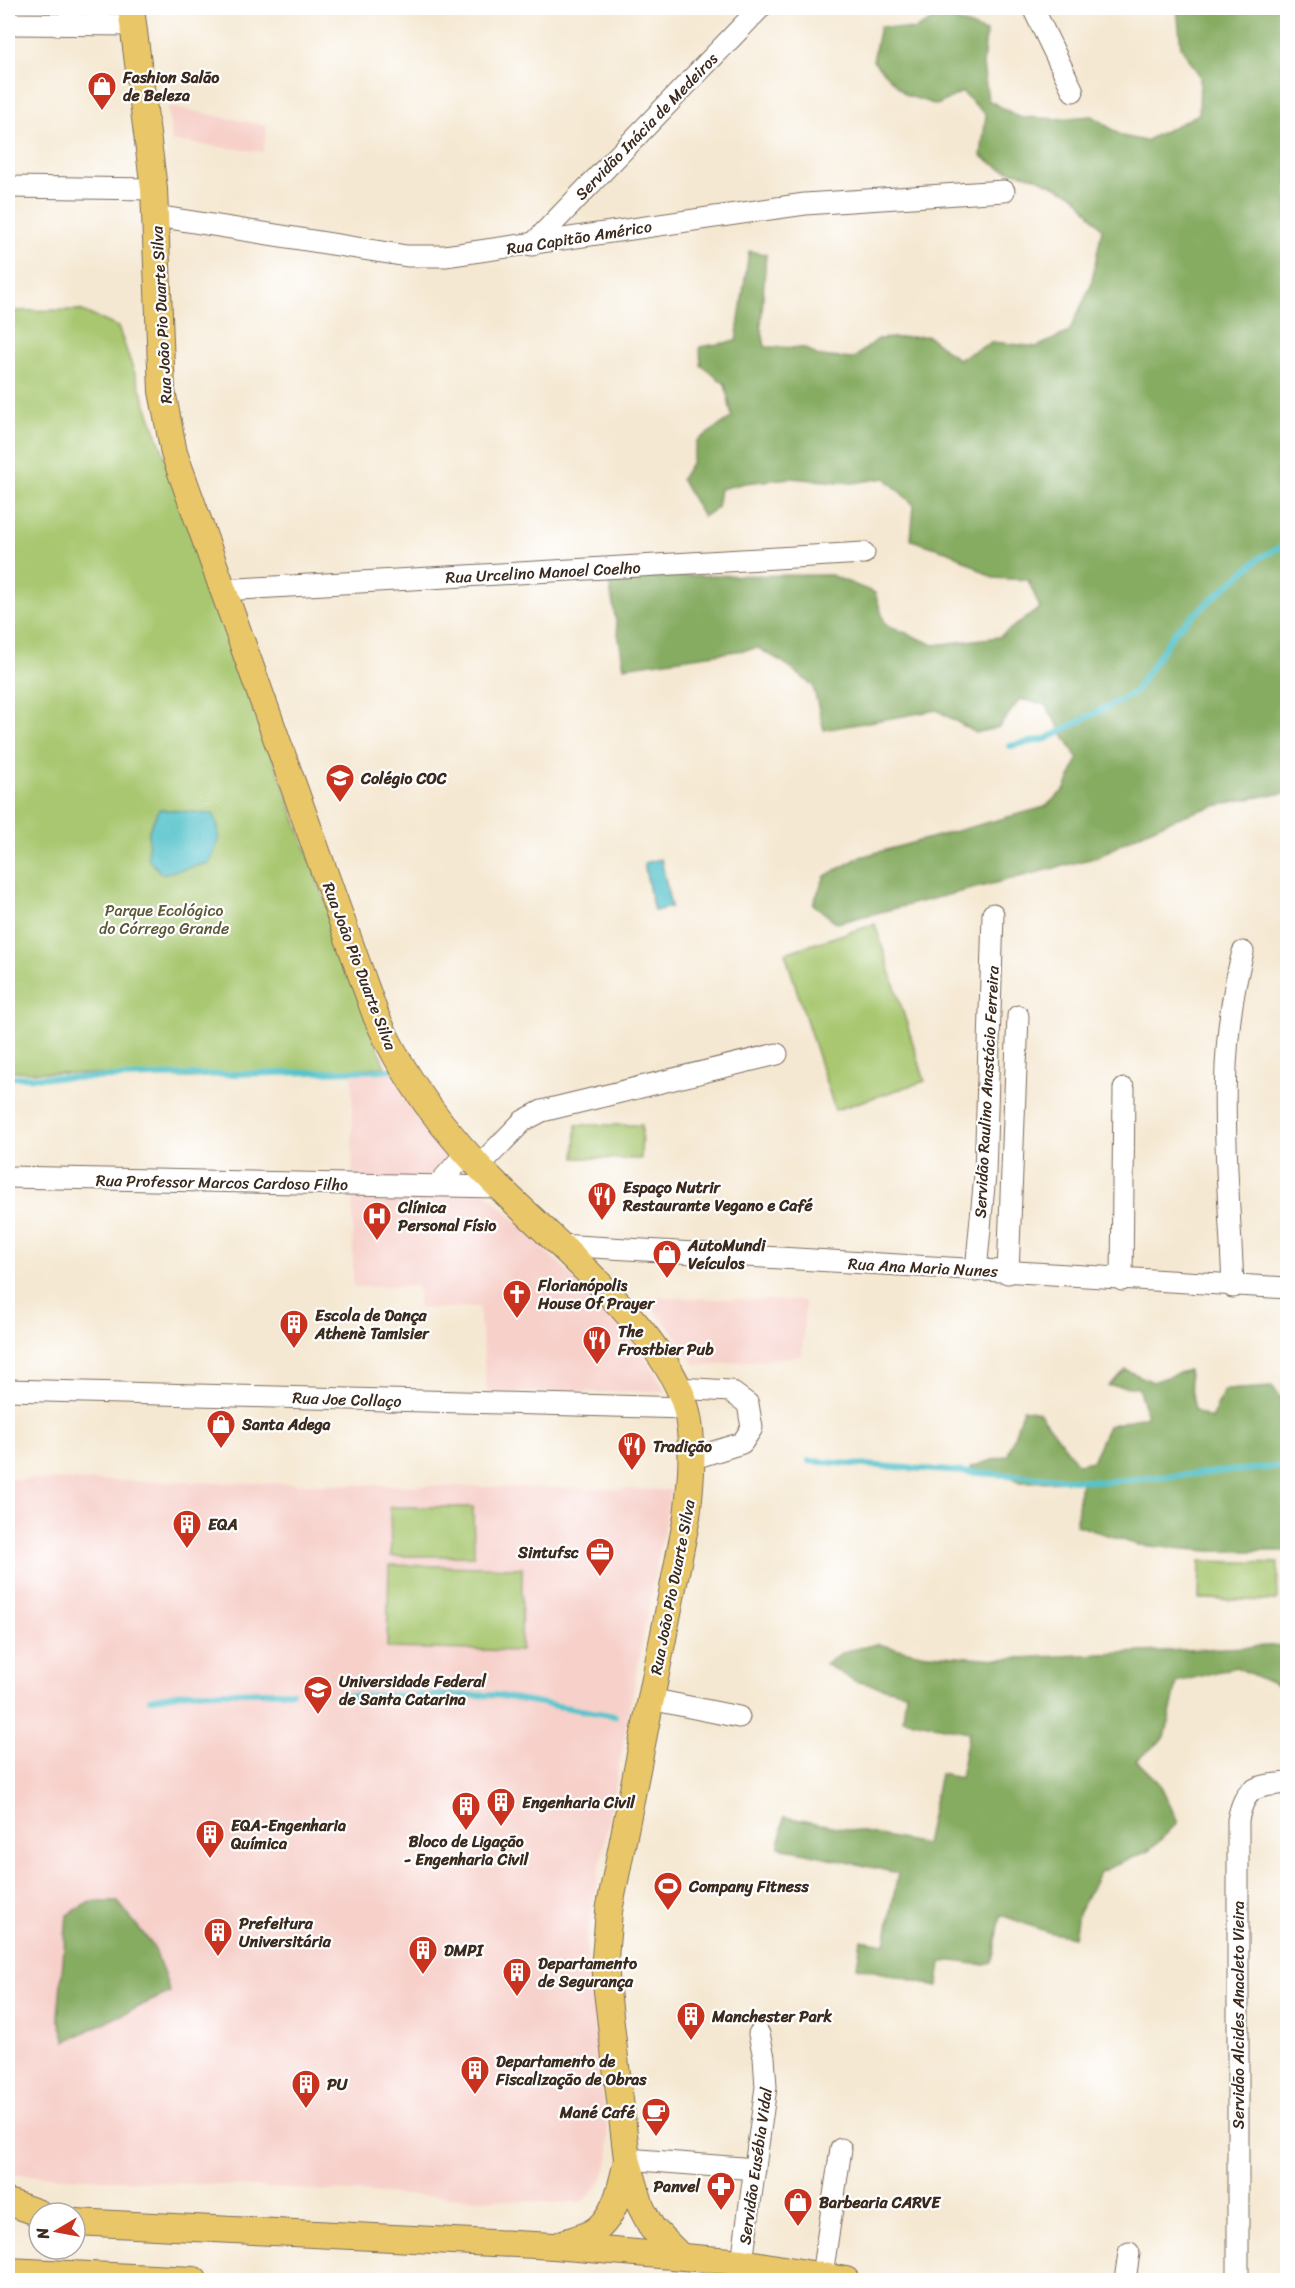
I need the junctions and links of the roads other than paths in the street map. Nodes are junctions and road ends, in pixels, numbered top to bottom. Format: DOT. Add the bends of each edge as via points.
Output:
graph roads {
  1 [pos="760,8"];
  2 [pos="1033,8"];
  3 [pos="132,16"];
  4 [pos="8,24"];
  5 [pos="1073,91"];
  6 [pos="8,187"];
  7 [pos="154,189"];
  8 [pos="1004,191"];
  9 [pos="156,216"];
  10 [pos="532,244"];
  11 [pos="864,553"];
  12 [pos="222,591"];
  13 [pos="993,914"];
  14 [pos="1243,952"];
  15 [pos="1018,1017"];
  16 [pos="777,1054"];
  17 [pos="1124,1089"];
  18 [pos="473,1159"];
  19 [pos="8,1178"];
  20 [pos="437,1186"];
  21 [pos="498,1187"];
  22 [pos="559,1245"];
  23 [pos="976,1271"];
  24 [pos="1008,1273"];
  25 [pos="1122,1280"];
  26 [pos="1233,1287"];
  27 [pos="1287,1288"];
  28 [pos="8,1390"];
  29 [pos="682,1398"];
  30 [pos="691,1459"];
  31 [pos="650,1700"];
  32 [pos="739,1717"];
  33 [pos="1287,1783"];
  34 [pos="759,2034"];
  35 [pos="841,2149"];
  36 [pos="627,2159"];
  37 [pos="754,2169"];
  38 [pos="8,2202"];
  39 [pos="27,2209"];
  40 [pos="8,2218"];
  41 [pos="27,2219"];
  42 [pos="87,2223"];
  43 [pos="554,2246"];
  44 [pos="1129,2253"];
  45 [pos="679,2255"];
  46 [pos="741,2262"];
  47 [pos="8,2271"];
  48 [pos="834,2278"];
  49 [pos="194,2280"];
  50 [pos="1125,2280"];
  51 [pos="1238,2280"];
  1 -- 10 [label="street, Servidão Inácia de Medeiros"];
  2 -- 5 [label="street"];
  3 -- 4 [label="street"];
  3 -- 7 [label="main road, Rua João Pio Duarte Silva"];
  6 -- 7 [label="street"];
  7 -- 9 [label="main road, Rua João Pio Duarte Silva"];
  8 -- 10 [label="street, Rua Capitão Américo" via="805,204"];
  9 -- 10 [label="street, Rua Capitão Américo" via="407,256 470,254"];
  9 -- 12 [label="main road, Rua João Pio Duarte Silva" via="159,351 167,422"];
  11 -- 12 [label="street, Rua Urcelino Manoel Coelho"];
  12 -- 18 [label="main road, Rua João Pio Duarte Silva" via="384,1035 417,1090"];
  13 -- 23 [label="street, Servidão Raulino Anastácio Ferreira" via="985,1175"];
  14 -- 26 [label="street" via="1226,1038"];
  15 -- 24 [label="street"];
  16 -- 18 [label="street" via="542,1111"];
  17 -- 25 [label="street"];
  18 -- 20 [label="street"];
  18 -- 21 [label="main road, Rua João Pio Duarte Silva"];
  19 -- 20 [label="street, Rua Professor Marcos Cardoso Filho"];
  20 -- 21 [label="street, Rua Professor Marcos Cardoso Filho"];
  21 -- 22 [label="main road, Rua João Pio Duarte Silva"];
  22 -- 23 [label="street, Rua Ana Maria Nunes"];
  22 -- 29 [label="main road, Rua João Pio Duarte Silva" via="640,1330 665,1364"];
  23 -- 24 [label="street, Rua Ana Maria Nunes"];
  24 -- 25 [label="street, Rua Ana Maria Nunes"];
  25 -- 26 [label="street, Rua Ana Maria Nunes"];
  26 -- 27 [label="street, Rua Ana Maria Nunes"];
  28 -- 29 [label="street, Rua Joe Collaço"];
  29 -- 30 [label="main road, Rua João Pio Duarte Silva"];
  29 -- 30 [label="street, Rua Joe Collaço" via="730,1391 748,1404 752,1428 742,1443"];
  30 -- 31 [label="main road, Rua João Pio Duarte Silva" via="684,1544"];
  31 -- 32 [label="street"];
  31 -- 36 [label="main road, Rua João Pio Duarte Silva" via="606,1937 608,1991"];
  33 -- 51 [label="street, Servidão Alcides Anacleto Vieira" via="1250,1790 1238,1820"];
  34 -- 37 [label="street, Servidão Eusébia Vidal" via="766,2088"];
  35 -- 48 [label="street"];
  36 -- 37 [label="street"];
  36 -- 43 [label="main road, Rua João Pio Duarte Silva" via="621,2190 600,2224 592,2233"];
  36 -- 45 [label="main road, Rua João Pio Duarte Silva" via="641,2207 652,2228"];
  37 -- 46 [label="street, Servidão Eusébia Vidal"];
  38 -- 39 [label="main road"];
  40 -- 41 [label="main road"];
  42 -- 43 [label="main road"];
  43 -- 45 [label="main road"];
  44 -- 50 [label="street"];
  45 -- 46 [label="main road"];
  46 -- 48 [label="main road"];
  47 -- 49 [label="main road"];
}
